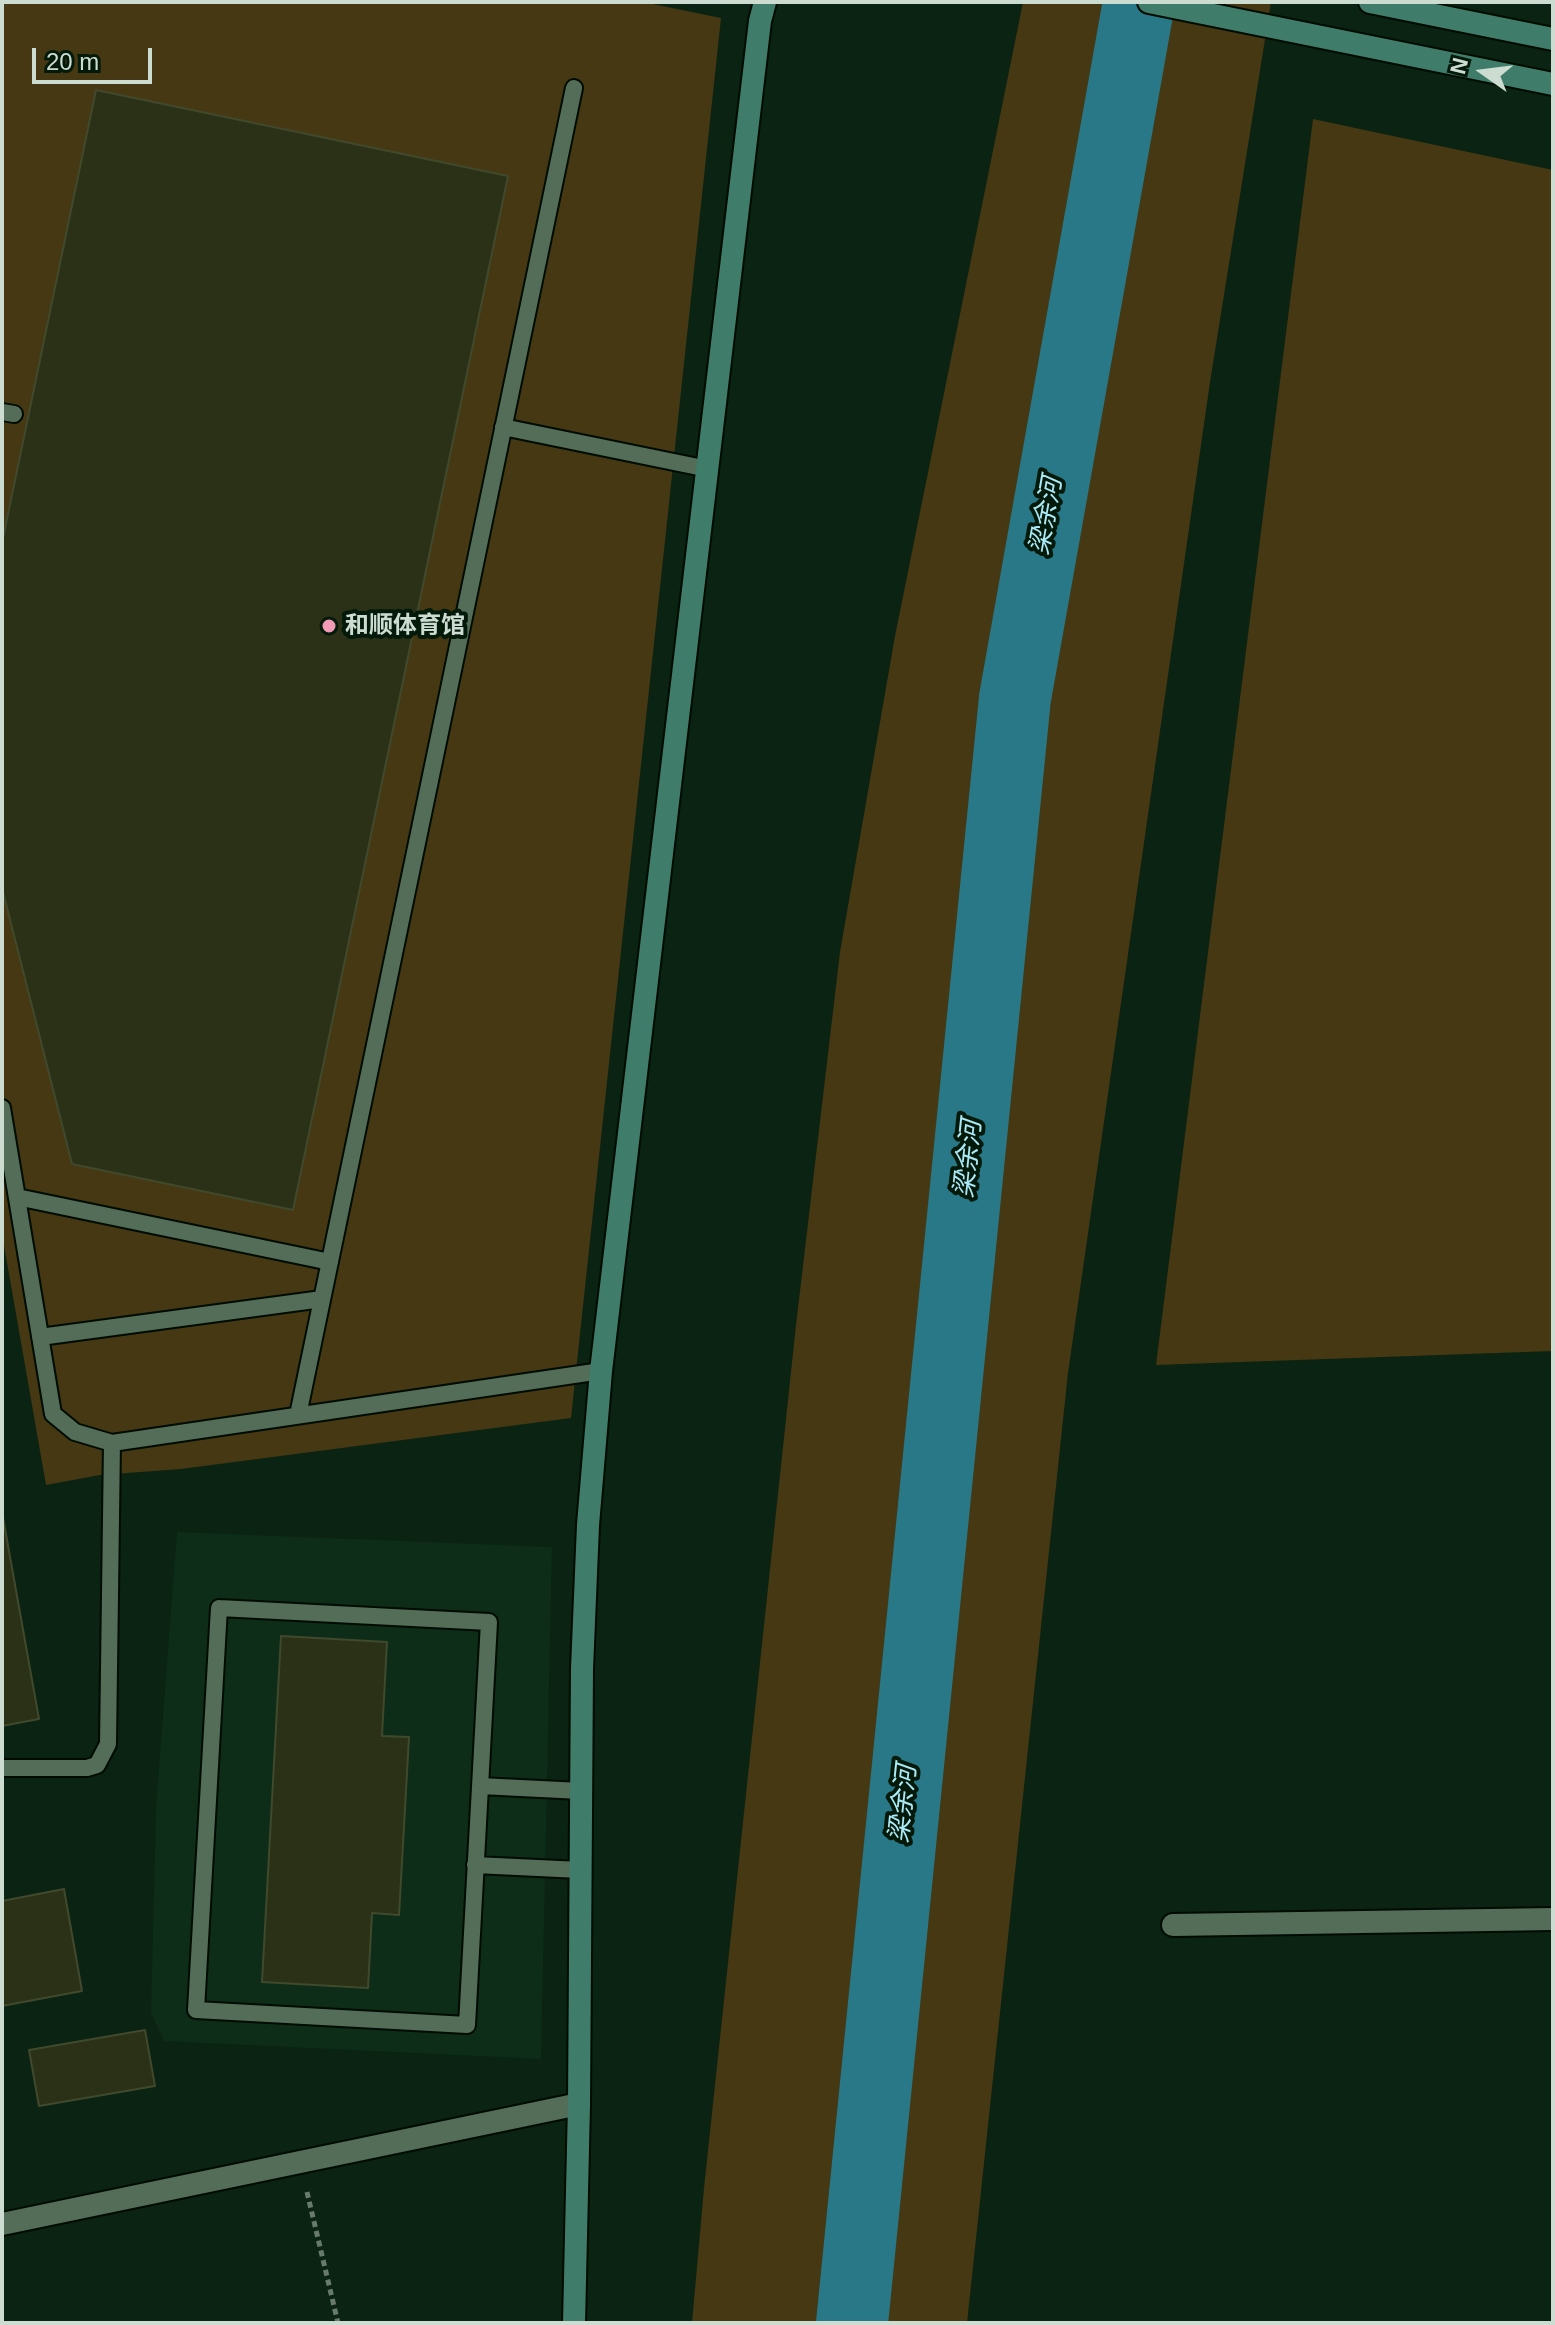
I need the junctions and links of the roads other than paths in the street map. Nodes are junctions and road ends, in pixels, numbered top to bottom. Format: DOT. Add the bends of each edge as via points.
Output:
graph roads {
  1 [pos="765,2"];
  2 [pos="1149,2"];
  3 [pos="1370,2"];
  4 [pos="1553,39"];
  5 [pos="1553,84"];
  6 [pos="574,88"];
  7 [pos="503,427"];
  8 [pos="708,469"];
  9 [pos="2,1108"];
  10 [pos="17,1197"];
  11 [pos="330,1262"];
  12 [pos="322,1299"];
  13 [pos="40,1337"];
  14 [pos="601,1371"];
  15 [pos="298,1415"];
  16 [pos="112,1443"];
  17 [pos="2,1768"];
  18 [pos="480,1786"];
  19 [pos="581,1791"];
  20 [pos="475,1865"];
  21 [pos="580,1870"];
  22 [pos="1553,1919"];
  23 [pos="1173,1925"];
  24 [pos="579,2104"];
  25 [pos="2,2224"];
  26 [pos="574,2323"];
  1 -- 8 [label="main road"];
  2 -- 5 [label="main road"];
  3 -- 4 [label="main road"];
  6 -- 7 [label="lane"];
  7 -- 8 [label="lane"];
  7 -- 11 [label="lane"];
  8 -- 14 [label="main road"];
  9 -- 10 [label="lane"];
  10 -- 11 [label="lane"];
  10 -- 13 [label="lane"];
  11 -- 12 [label="lane"];
  12 -- 13 [label="lane"];
  12 -- 15 [label="lane"];
  13 -- 16 [label="lane" via="53,1414 75,1432"];
  14 -- 15 [label="lane"];
  14 -- 19 [label="main road" via="588,1525"];
  15 -- 16 [label="lane"];
  16 -- 17 [label="lane" via="108,1744 97,1765 87,1768"];
  18 -- 19 [label="lane"];
  18 -- 20 [label="lane"];
  18 -- 20 [label="lane" via="489,1622 219,1608 196,2010 467,2025"];
  19 -- 21 [label="main road"];
  20 -- 21 [label="lane"];
  21 -- 24 [label="main road"];
  22 -- 23 [label="street"];
  24 -- 25 [label="street"];
  24 -- 26 [label="main road"];
}
